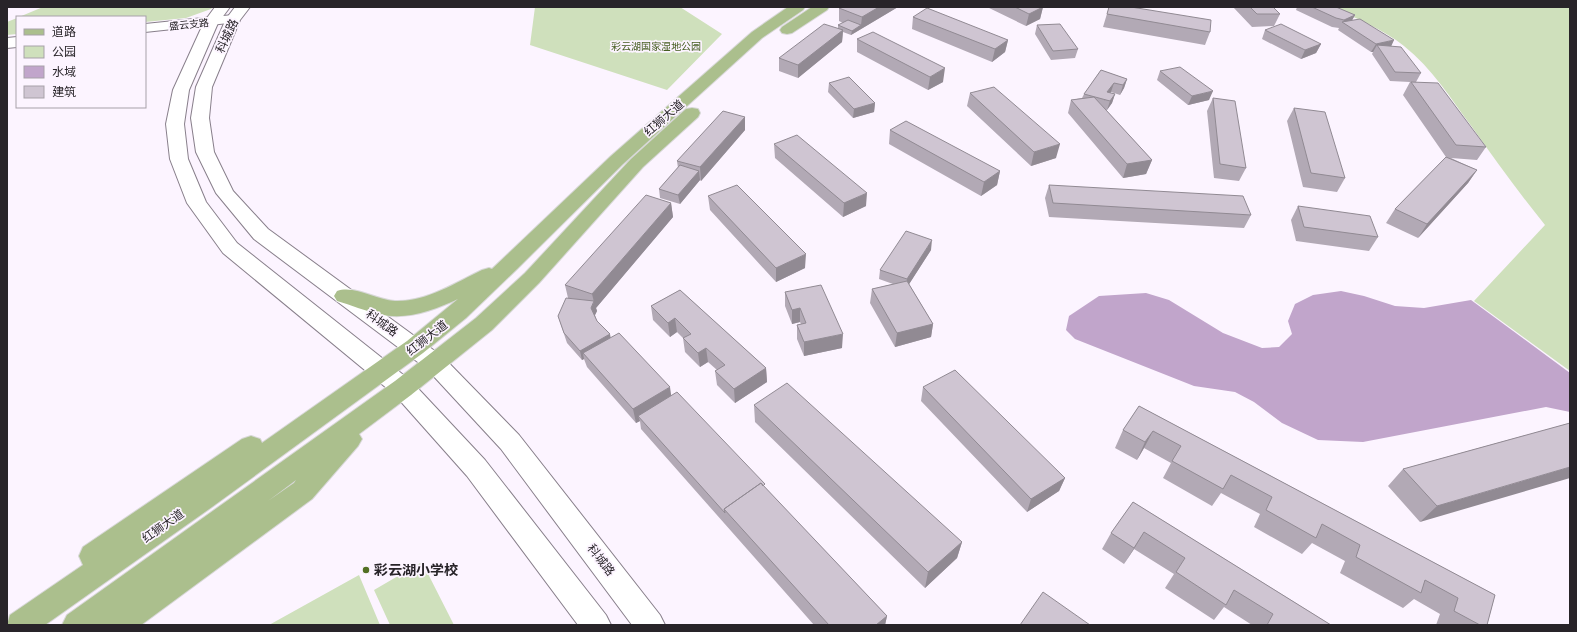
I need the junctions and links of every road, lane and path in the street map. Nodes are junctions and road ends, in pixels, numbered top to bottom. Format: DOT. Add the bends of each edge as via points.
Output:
graph roads {
  1 [pos="798,7"];
  2 [pos="822,7"];
  3 [pos="227,14"];
  4 [pos="146,28"];
  5 [pos="510,264"];
  6 [pos="345,296"];
  7 [pos="415,347"];
  8 [pos="435,364"];
  9 [pos="383,371"];
  10 [pos="403,388"];
  11 [pos="351,394"];
  12 [pos="377,407"];
  13 [pos="7,616"];
  14 [pos="20,625"];
  15 [pos="77,625"];
  16 [pos="117,625"];
  17 [pos="596,625"];
  18 [pos="650,625"];
  1 -- 5 [label="main road, 红狮大道" via="757,35 622,155"];
  2 -- 8 [label="main road, 红狮大道" via="774,41 638,163 532,278 484,324"];
  3 -- 4 [label="main road, 盛云支路"];
  3 -- 6 [label="main road, 科城路" via="204,87 200,118 205,152 225,193 261,234"];
  3 -- 9 [label="main road, 科城路" via="181,90 175,124 179,159 197,203 230,248"];
  5 -- 6 [label="main road" via="425,304 382,307"];
  5 -- 7 [label="main road, 红狮大道"];
  6 -- 7 [label="main road, 科城路"];
  7 -- 8 [label="main road, 科城路"];
  7 -- 9 [label="main road, 红狮大道"];
  8 -- 10 [label="main road, 红狮大道"];
  8 -- 18 [label="main road, 科城路" via="510,442"];
  9 -- 10 [label="main road, 科城路"];
  9 -- 11 [label="main road, 红狮大道"];
  10 -- 12 [label="main road, 红狮大道"];
  10 -- 17 [label="main road, 科城路" via="476,468"];
  11 -- 13 [label="main road" via="253,445"];
  11 -- 14 [label="main road, 红狮大道"];
  12 -- 15 [label="main road, 红狮大道"];
  12 -- 16 [label="main road" via="303,491"];
}
